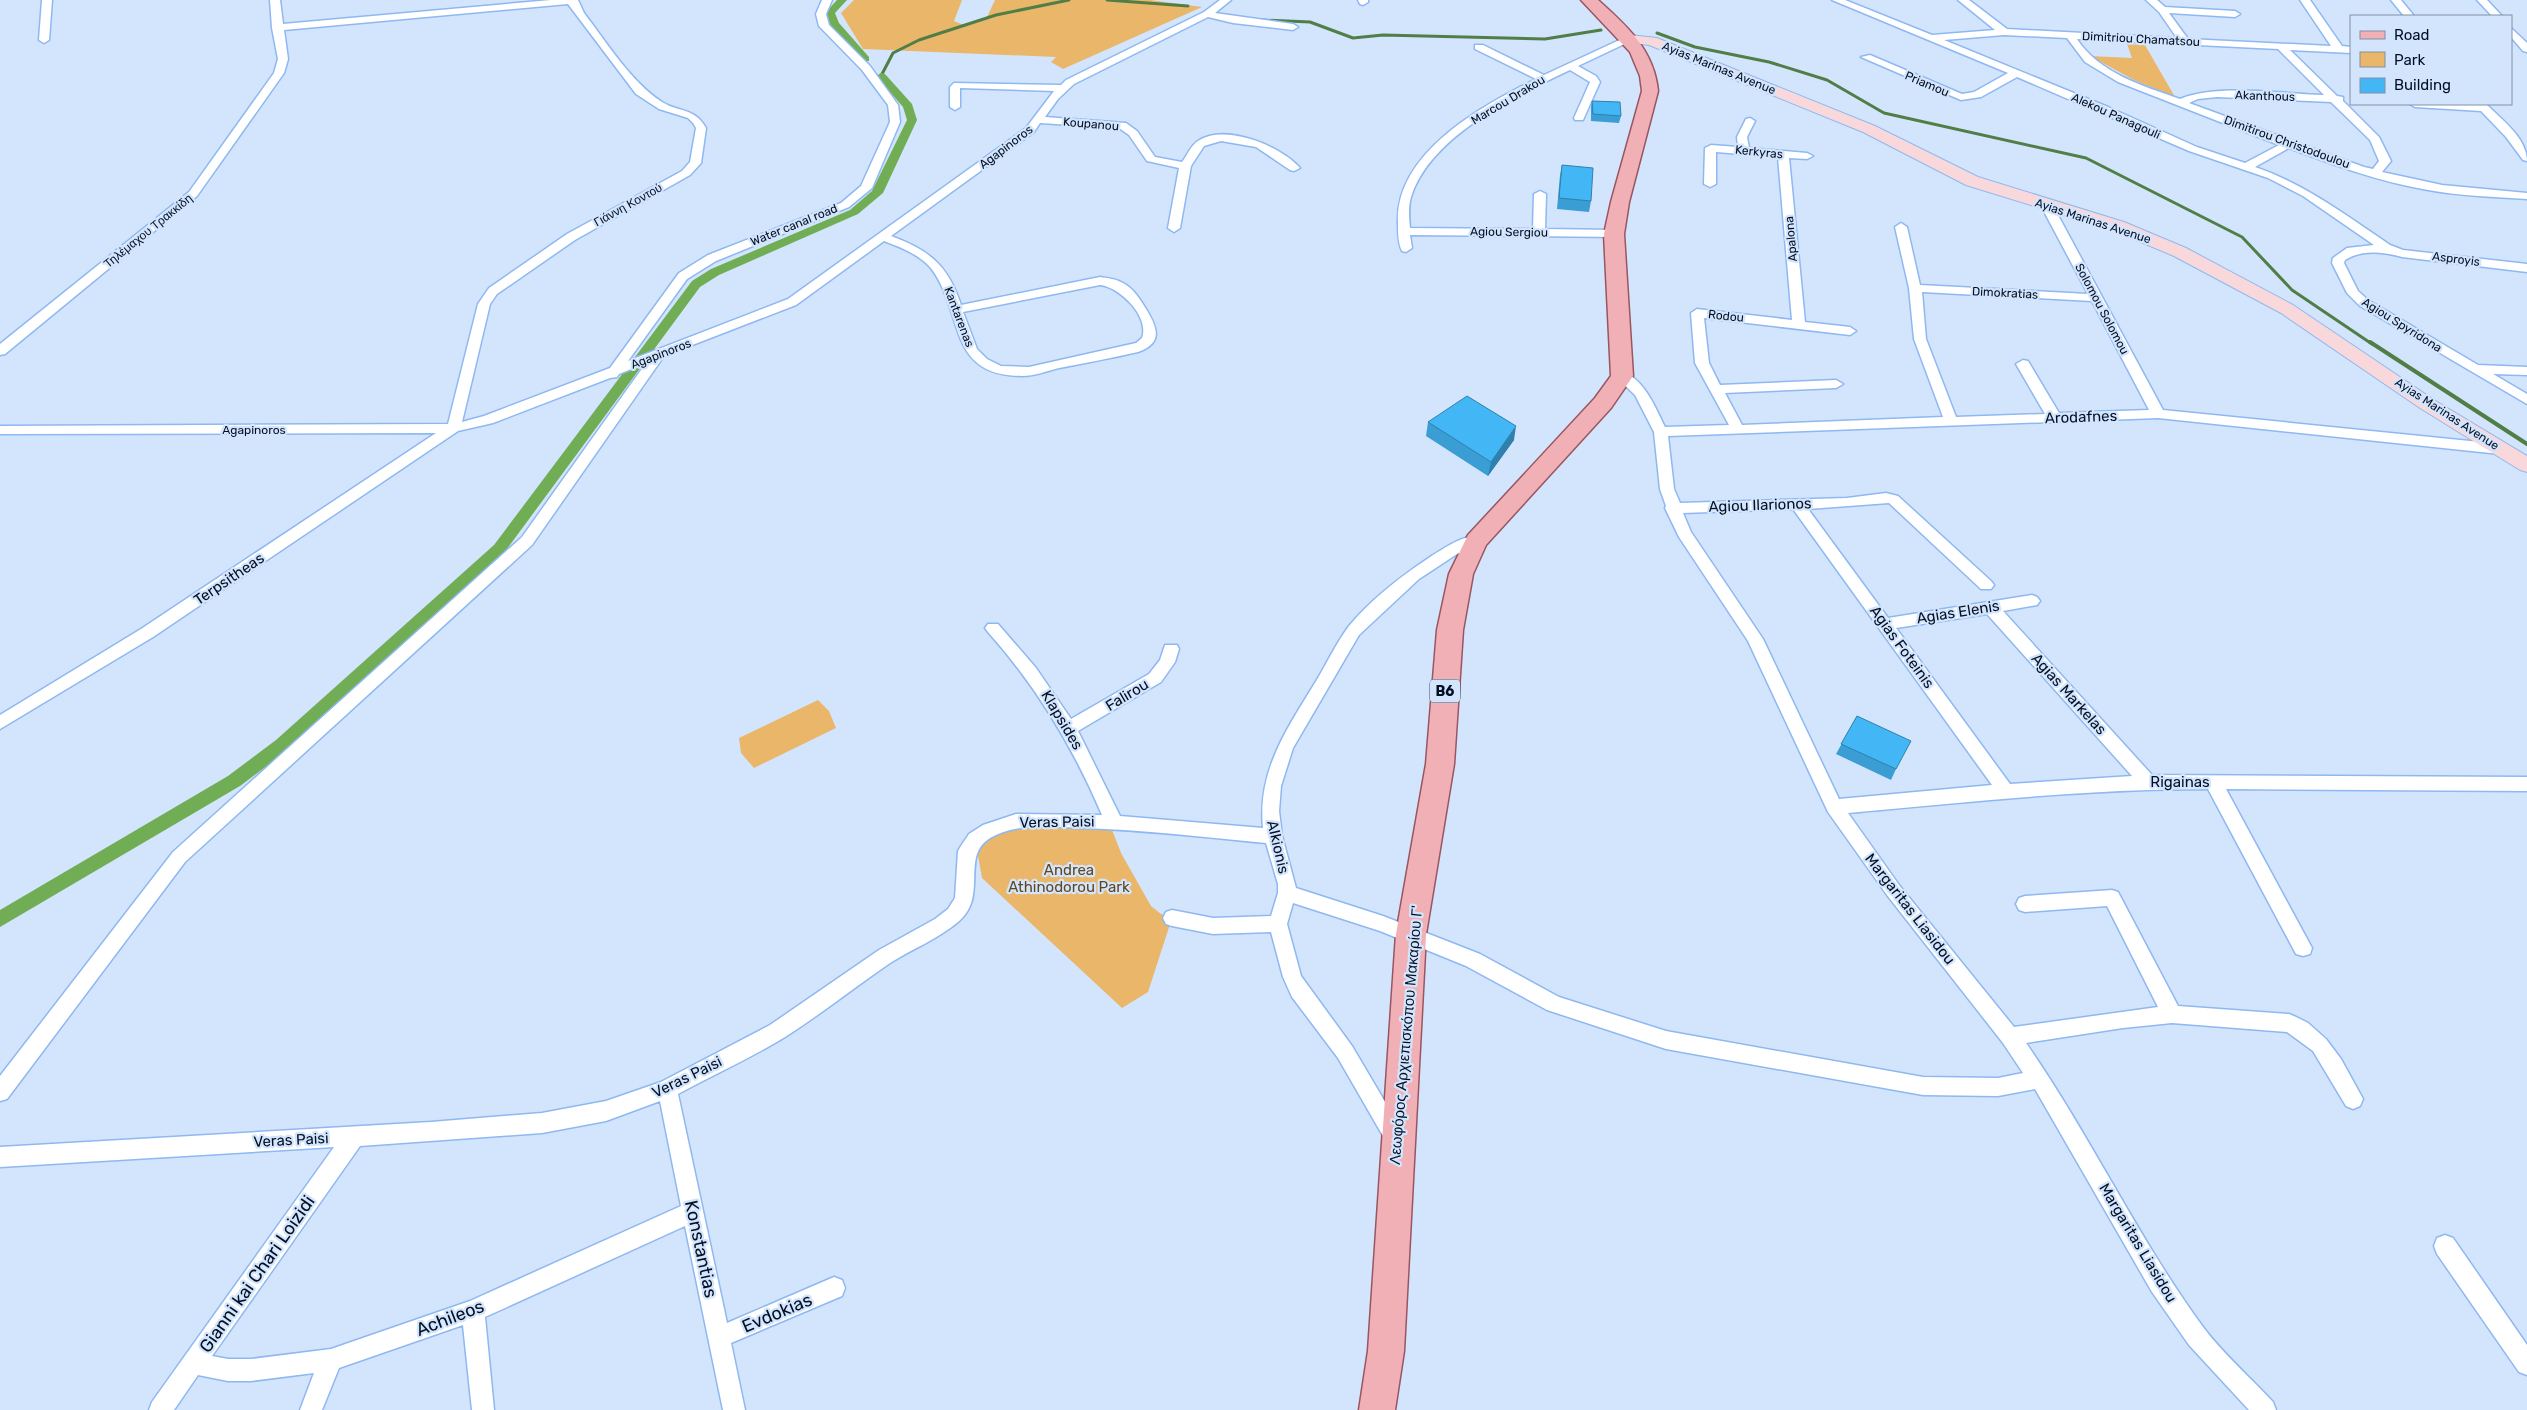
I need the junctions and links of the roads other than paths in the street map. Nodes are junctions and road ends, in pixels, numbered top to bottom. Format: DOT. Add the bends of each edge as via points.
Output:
graph roads {
  1 [pos="47,0"];
  2 [pos="275,0"];
  3 [pos="827,0"];
  4 [pos="1226,0"];
  5 [pos="1589,0"];
  6 [pos="1837,0"];
  7 [pos="1963,0"];
  8 [pos="2151,0"];
  9 [pos="2305,0"];
  10 [pos="2396,0"];
  11 [pos="2482,0"];
  12 [pos="572,1"];
  13 [pos="2162,10"];
  14 [pos="1207,14"];
  15 [pos="2234,14"];
  16 [pos="2409,15"];
  17 [pos="2495,15"];
  18 [pos="1293,27"];
  19 [pos="277,28"];
  20 [pos="2004,32"];
  21 [pos="2512,32"];
  22 [pos="2070,35"];
  23 [pos="1931,38"];
  24 [pos="1630,39"];
  25 [pos="44,40"];
  26 [pos="2184,40"];
  27 [pos="1479,47"];
  28 [pos="2281,47"];
  29 [pos="2527,49"];
  30 [pos="2338,50"];
  31 [pos="2350,50"];
  32 [pos="1866,58"];
  33 [pos="1571,66"];
  34 [pos="2016,73"];
  35 [pos="1542,78"];
  36 [pos="1062,88"];
  37 [pos="2335,98"];
  38 [pos="2350,99"];
  39 [pos="2180,103"];
  40 [pos="2448,105"];
  41 [pos="2482,106"];
  42 [pos="954,107"];
  43 [pos="1578,118"];
  44 [pos="1039,120"];
  45 [pos="1750,121"];
  46 [pos="2289,144"];
  47 [pos="1711,148"];
  48 [pos="1744,150"];
  49 [pos="1784,154"];
  50 [pos="2526,154"];
  51 [pos="1807,156"];
  52 [pos="1184,166"];
  53 [pos="2248,166"];
  54 [pos="1294,168"];
  55 [pos="2374,174"];
  56 [pos="1710,184"];
  57 [pos="1540,194"];
  58 [pos="2527,196"];
  59 [pos="2046,204"];
  60 [pos="1901,227"];
  61 [pos="1174,228"];
  62 [pos="1404,231"];
  63 [pos="1539,232"];
  64 [pos="1614,234"];
  65 [pos="884,237"];
  66 [pos="1406,248"];
  67 [pos="2386,248"];
  68 [pos="2527,268"];
  69 [pos="1915,288"];
  70 [pos="2096,298"];
  71 [pos="957,309"];
  72 [pos="1798,324"];
  73 [pos="1850,331"];
  74 [pos="0,351"];
  75 [pos="652,358"];
  76 [pos="2023,364"];
  77 [pos="2472,369"];
  78 [pos="616,372"];
  79 [pos="2527,372"];
  80 [pos="1622,376"];
  81 [pos="1836,384"];
  82 [pos="1717,389"];
  83 [pos="2527,400"];
  84 [pos="2158,414"];
  85 [pos="2054,417"];
  86 [pos="1951,422"];
  87 [pos="454,428"];
  88 [pos="0,430"];
  89 [pos="1738,430"];
  90 [pos="1661,432"];
  91 [pos="2500,449"];
  92 [pos="2527,465"];
  93 [pos="1797,504"];
  94 [pos="1672,508"];
  95 [pos="1476,541"];
  96 [pos="1986,585"];
  97 [pos="2032,601"];
  98 [pos="1990,606"];
  99 [pos="1885,624"];
  100 [pos="993,628"];
  101 [pos="1171,649"];
  102 [pos="0,723"];
  103 [pos="1069,728"];
  104 [pos="2148,782"];
  105 [pos="2213,782"];
  106 [pos="2527,784"];
  107 [pos="2006,790"];
  108 [pos="1834,807"];
  109 [pos="1114,823"];
  110 [pos="1273,836"];
  111 [pos="1287,893"];
  112 [pos="2025,904"];
  113 [pos="1172,918"];
  114 [pos="1278,924"];
  115 [pos="1411,934"];
  116 [pos="2303,948"];
  117 [pos="2172,1014"];
  118 [pos="2010,1037"];
  119 [pos="2039,1079"];
  120 [pos="667,1089"];
  121 [pos="0,1092"];
  122 [pos="2352,1098"];
  123 [pos="354,1137"];
  124 [pos="1397,1142"];
  125 [pos="0,1157"];
  126 [pos="692,1211"];
  127 [pos="2445,1246"];
  128 [pos="834,1288"];
  129 [pos="473,1311"];
  130 [pos="719,1337"];
  131 [pos="331,1360"];
  132 [pos="194,1363"];
  133 [pos="2527,1364"];
  134 [pos="160,1410"];
  135 [pos="312,1410"];
  136 [pos="483,1410"];
  137 [pos="734,1410"];
  138 [pos="1377,1410"];
  139 [pos="2264,1410"];
  1 -- 25 [label="street"];
  2 -- 19 [label="street, Τηλέμαχου Τρακκίδη"];
  3 -- 78 [label="street, Water canal road" via="821,14 824,26 866,68 893,105 895,122 866,188 845,205 712,258 683,276"];
  4 -- 14 [label="street, Agapinoros"];
  5 -- 24 [label="main road"];
  6 -- 23 [label="street, Alekou Panagouli"];
  7 -- 20 [label="street"];
  8 -- 13 [label="street"];
  9 -- 30 [label="street"];
  10 -- 16 [label="street"];
  11 -- 17 [label="street"];
  12 -- 19 [label="street"];
  12 -- 87 [label="street, Γιάννη Κοντού" via="640,92 663,107 692,116 697,122 701,128 695,163 686,173 571,237 493,292 484,304"];
  13 -- 15 [label="street"];
  13 -- 26 [label="street"];
  14 -- 18 [label="street"];
  14 -- 36 [label="street, Agapinoros"];
  19 -- 74 [label="street, Τηλέμαχου Τρακκίδη" via="283,60 279,73 200,187"];
  20 -- 22 [label="street, Dimitriou Chamatsou"];
  20 -- 23 [label="street, Dimitriou Chamatsou"];
  21 -- 29 [label="street"];
  22 -- 26 [label="street, Dimitriou Chamatsou"];
  22 -- 39 [label="street, Dimitirou Christodoulou" via="2081,54 2097,67"];
  23 -- 34 [label="street, Alekou Panagouli"];
  24 -- 33 [label="street, Marcou Drakou"];
  24 -- 59 [label="street, Ayias Marinas Avenue" via="1652,41 1869,129 1972,181"];
  24 -- 64 [label="main road" via="1647,64 1650,91"];
  26 -- 28 [label="street, Dimitriou Chamatsou"];
  27 -- 35 [label="street"];
  28 -- 30 [label="street, Dimitriou Chamatsou"];
  28 -- 37 [label="street"];
  30 -- 31 [label="street, Dimitriou Chamatsou"];
  32 -- 34 [label="street, Priamou" via="1961,97 1977,95"];
  33 -- 35 [label="street, Marcou Drakou"];
  33 -- 43 [label="street" via="1594,82"];
  34 -- 53 [label="street, Alekou Panagouli" via="2184,145"];
  35 -- 62 [label="street, Marcou Drakou" via="1482,112 1424,163 1405,196"];
  36 -- 42 [label="street" via="958,86 955,87"];
  36 -- 44 [label="street, Agapinoros"];
  37 -- 38 [label="street, Akanthous"];
  37 -- 39 [label="street, Akanthous" via="2217,94 2196,96"];
  37 -- 55 [label="street" via="2375,139 2385,161"];
  39 -- 46 [label="street, Dimitirou Christodoulou"];
  40 -- 41 [label="street"];
  41 -- 50 [label="street"];
  44 -- 52 [label="street, Koupanou" via="1122,125 1134,133 1150,159"];
  44 -- 65 [label="street, Agapinoros" via="1030,130"];
  45 -- 48 [label="street" via="1742,137"];
  46 -- 53 [label="street"];
  46 -- 55 [label="street, Dimitirou Christodoulou"];
  47 -- 48 [label="street, Kerkyras"];
  47 -- 56 [label="street"];
  48 -- 49 [label="street, Kerkyras"];
  49 -- 51 [label="street, Kerkyras"];
  49 -- 72 [label="street, Apalona"];
  52 -- 54 [label="street" via="1200,144 1221,138 1259,144"];
  52 -- 61 [label="street"];
  53 -- 67 [label="street, Alekou Panagouli" via="2307,194"];
  55 -- 58 [label="street, Dimitirou Christodoulou" via="2440,189"];
  57 -- 63 [label="street"];
  59 -- 70 [label="street, Solomou Solomou"];
  59 -- 91 [label="street, Ayias Marinas Avenue" via="2148,238 2256,291 2316,326 2427,404"];
  60 -- 69 [label="street"];
  62 -- 63 [label="street, Agiou Sergiou"];
  62 -- 66 [label="street, Marcou Drakou"];
  63 -- 64 [label="street, Agiou Sergiou"];
  64 -- 80 [label="main road"];
  65 -- 71 [label="street, Kantarenas" via="909,247 935,264"];
  65 -- 75 [label="street, Agapinoros" via="792,302"];
  67 -- 68 [label="street, Asproyis" via="2402,253"];
  67 -- 77 [label="street, Agiou Spyridona" via="2351,251 2339,258 2338,264 2354,293 2381,314"];
  69 -- 70 [label="street, Dimokratias"];
  69 -- 86 [label="street" via="1920,339"];
  70 -- 84 [label="street, Solomou Solomou"];
  71 -- 71 [label="street, Kantarenas" via="967,346 987,365 1002,370 1021,372 1133,349 1145,344 1149,338 1150,326 1128,291 1116,283 1100,281"];
  72 -- 73 [label="street, Rodou"];
  72 -- 82 [label="street, Rodou" via="1697,313 1702,363"];
  75 -- 78 [label="street, Agapinoros"];
  75 -- 121 [label="street" via="526,541 180,857"];
  76 -- 85 [label="street"];
  77 -- 79 [label="street"];
  77 -- 83 [label="street, Agiou Spyridona"];
  78 -- 87 [label="street, Agapinoros" via="500,416"];
  80 -- 90 [label="street, Margaritas Liasidou" via="1640,393"];
  80 -- 95 [label="main road, Λεωφόρος Αρχιεπισκόπου Μακαρίου Γ' / B6" via="1603,403"];
  81 -- 82 [label="street"];
  82 -- 89 [label="street, Rodou"];
  84 -- 85 [label="street, Arodafnes"];
  84 -- 91 [label="street, Arodafnes"];
  85 -- 86 [label="street, Arodafnes"];
  86 -- 89 [label="street, Arodafnes"];
  87 -- 88 [label="street, Agapinoros"];
  87 -- 102 [label="street, Terpsitheas" via="147,633"];
  89 -- 90 [label="street, Arodafnes"];
  90 -- 94 [label="street, Margaritas Liasidou" via="1666,489"];
  91 -- 92 [label="street, Ayias Marinas Avenue"];
  93 -- 94 [label="street, Agiou Ilarionos"];
  93 -- 96 [label="street, Agiou Ilarionos" via="1892,499"];
  93 -- 99 [label="street, Agias Foteinis"];
  94 -- 108 [label="street, Margaritas Liasidou" via="1684,533 1755,639"];
  95 -- 110 [label="street, Alkionis" via="1452,550 1414,575 1354,631 1277,766 1270,811"];
  95 -- 115 [label="main road, Λεωφόρος Αρχιεπισκόπου Μακαρίου Γ' / B6" via="1461,574 1450,630 1440,764"];
  97 -- 98 [label="street, Agias Elenis"];
  98 -- 99 [label="street, Agias Elenis"];
  98 -- 104 [label="street, Agias Markelas"];
  99 -- 107 [label="street, Agias Foteinis"];
  100 -- 103 [label="street, Klapsides" via="1016,653"];
  101 -- 103 [label="street, Falirou" via="1167,662 1155,678"];
  103 -- 109 [label="street, Klapsides"];
  104 -- 105 [label="street, Rigainas"];
  104 -- 107 [label="street, Rigainas"];
  105 -- 106 [label="street, Rigainas"];
  105 -- 116 [label="street"];
  107 -- 108 [label="street, Rigainas"];
  108 -- 118 [label="street, Margaritas Liasidou" via="1893,890"];
  109 -- 110 [label="street, Veras Paisi"];
  109 -- 120 [label="street, Veras Paisi" via="1016,822 989,830 975,839 967,851 966,891 959,909 947,920 886,956 777,1031"];
  110 -- 111 [label="street, Alkionis" via="1285,874"];
  111 -- 114 [label="street, Alkionis"];
  111 -- 115 [label="street"];
  112 -- 117 [label="street" via="2112,898"];
  113 -- 114 [label="street" via="1213,926"];
  114 -- 124 [label="street" via="1299,991 1345,1052"];
  115 -- 119 [label="street" via="1474,960 1554,1004 1666,1040 1923,1086 1998,1087"];
  115 -- 124 [label="main road, Λεωφόρος Αρχιεπισκόπου Μακαρίου Γ' / B6"];
  117 -- 118 [label="street"];
  117 -- 122 [label="street" via="2263,1019 2301,1028 2324,1048"];
  118 -- 119 [label="street, Margaritas Liasidou"];
  119 -- 139 [label="street, Margaritas Liasidou" via="2063,1114 2160,1284 2197,1337"];
  120 -- 123 [label="street, Veras Paisi" via="606,1112 566,1120"];
  120 -- 126 [label="street, Konstantias"];
  123 -- 125 [label="street, Veras Paisi"];
  123 -- 132 [label="street, Gianni kai Chari Loizidi"];
  124 -- 138 [label="main road, Λεωφόρος Αρχιεπισκόπου Μακαρίου Γ' / B6" via="1386,1351"];
  126 -- 129 [label="street, Achileos"];
  126 -- 130 [label="street, Konstantias"];
  127 -- 133 [label="street"];
  128 -- 130 [label="street, Evdokias"];
  129 -- 131 [label="street, Achileos"];
  129 -- 136 [label="street"];
  130 -- 137 [label="street, Konstantias"];
  131 -- 132 [label="street, Achileos" via="251,1370 228,1370"];
  131 -- 135 [label="street"];
  132 -- 134 [label="street, Gianni kai Chari Loizidi"];
}
